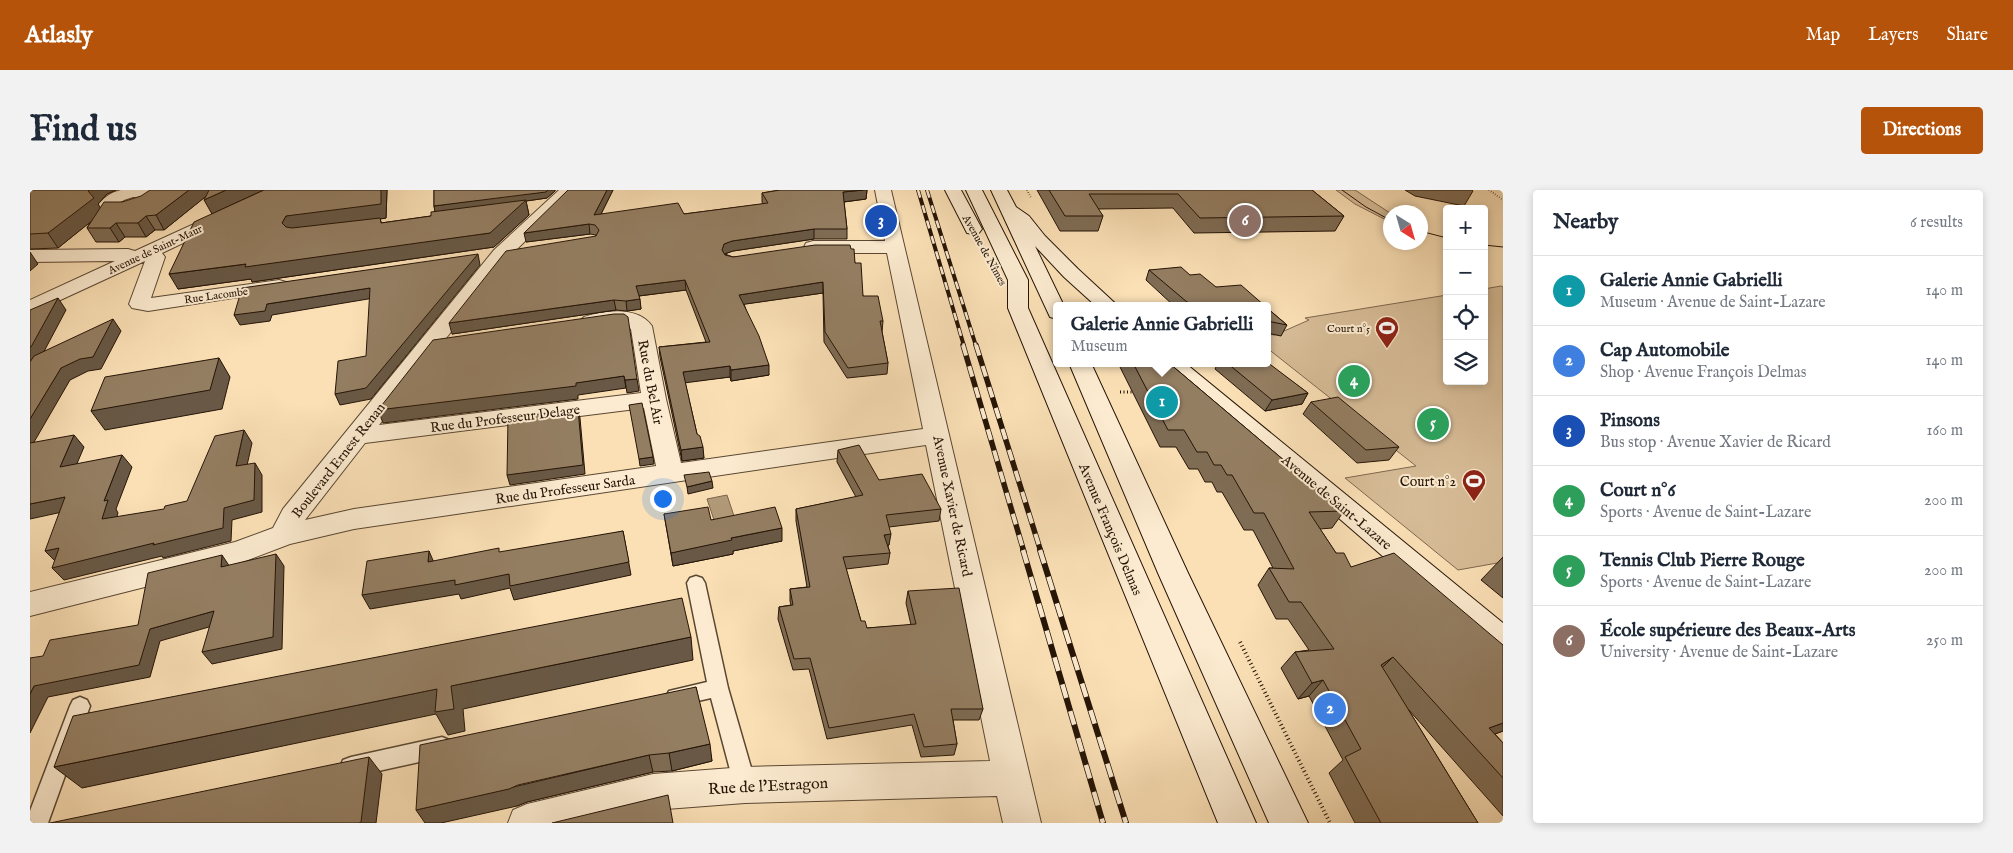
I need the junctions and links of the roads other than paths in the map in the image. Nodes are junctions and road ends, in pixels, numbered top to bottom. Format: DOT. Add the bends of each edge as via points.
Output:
graph roads {
  1 [pos="281,190"];
  2 [pos="884,190"];
  3 [pos="953,190"];
  4 [pos="999,190"];
  5 [pos="973,191"];
  6 [pos="551,201"];
  7 [pos="1007,209"];
  8 [pos="895,247"];
  9 [pos="533,249"];
  10 [pos="796,250"];
  11 [pos="143,254"];
  12 [pos="501,254"];
  13 [pos="30,256"];
  14 [pos="472,258"];
  15 [pos="1018,280"];
  16 [pos="295,284"];
  17 [pos="1063,302"];
  18 [pos="1067,302"];
  19 [pos="1104,302"];
  20 [pos="30,308"];
  21 [pos="1018,308"];
  22 [pos="568,325"];
  23 [pos="463,340"];
  24 [pos="428,345"];
  25 [pos="1082,367"];
  26 [pos="1176,367"];
  27 [pos="654,399"];
  28 [pos="937,435"];
  29 [pos="355,436"];
  30 [pos="671,474"];
  31 [pos="284,535"];
  32 [pos="696,583"];
  33 [pos="30,604"];
  34 [pos="1503,642"];
  35 [pos="718,688"];
  36 [pos="660,700"];
  37 [pos="80,706"];
  38 [pos="457,744"];
  39 [pos="331,771"];
  40 [pos="1012,778"];
  41 [pos="745,785"];
  42 [pos="37,823"];
  43 [pos="527,823"];
  44 [pos="1022,823"];
  45 [pos="1237,823"];
  46 [pos="1289,823"];
  1 -- 11 [label="street, Avenue de Saint-Maur"];
  2 -- 8 [label="street, Avenue Xavier de Ricard"];
  3 -- 21 [label="street, Avenue de Nîmes"];
  4 -- 7 [label="street"];
  5 -- 15 [label="street, Avenue de Nîmes"];
  6 -- 12 [label="street, Boulevard Ernest Renan"];
  7 -- 18 [label="street"];
  7 -- 19 [label="street" via="1023,220 1071,273"];
  8 -- 10 [label="street"];
  8 -- 28 [label="street, Avenue Xavier de Ricard"];
  9 -- 12 [label="street"];
  11 -- 13 [label="street"];
  11 -- 16 [label="street, Rue Lacombe" via="156,257 139,304"];
  11 -- 20 [label="street, Avenue de Saint-Maur"];
  12 -- 14 [label="street"];
  12 -- 24 [label="street, Boulevard Ernest Renan"];
  15 -- 17 [label="street"];
  15 -- 21 [label="street, Avenue François Delmas"];
  21 -- 45 [label="street, Avenue François Delmas"];
  22 -- 27 [label="street, Rue du Bel Air" via="631,318 640,326"];
  23 -- 24 [label="street"];
  24 -- 29 [label="street, Boulevard Ernest Renan"];
  25 -- 46 [label="street"];
  26 -- 34 [label="street, Avenue de Saint-Lazare"];
  27 -- 29 [label="street, Rue du Professeur Delage"];
  27 -- 30 [label="street, Rue du Bel Air"];
  28 -- 30 [label="street, Rue du Professeur Sarda"];
  28 -- 40 [label="street, Avenue Xavier de Ricard"];
  29 -- 31 [label="street, Boulevard Ernest Renan" via="294,516"];
  30 -- 31 [label="street, Rue du Professeur Sarda" via="354,520"];
  31 -- 33 [label="street" via="240,552"];
  32 -- 35 [label="lane"];
  35 -- 36 [label="lane"];
  35 -- 41 [label="lane"];
  37 -- 42 [label="lane"];
  38 -- 39 [label="lane"];
  40 -- 41 [label="street, Rue de l'Estragon"];
  40 -- 44 [label="street, Avenue Xavier de Ricard"];
  41 -- 43 [label="street, Rue de l'Estragon" via="653,792"];
}
